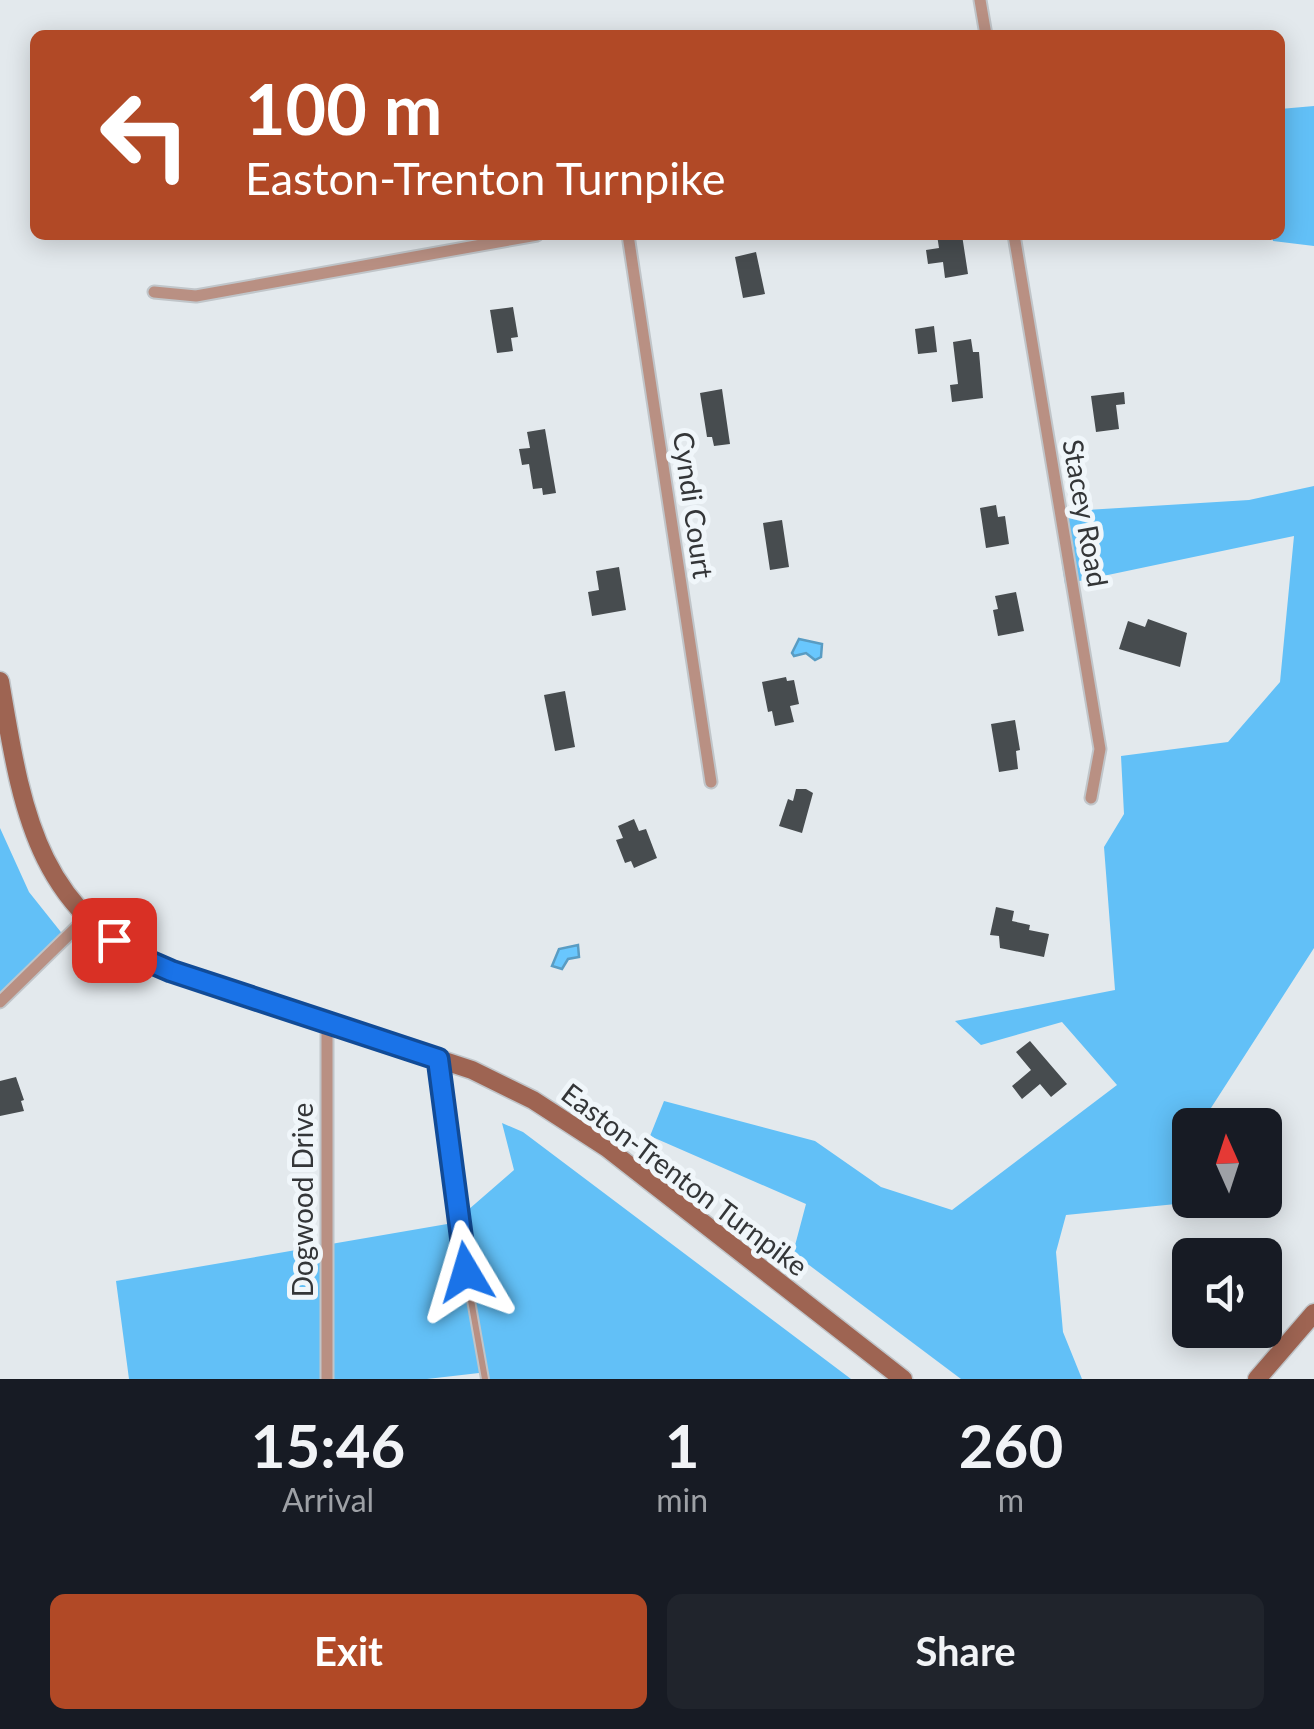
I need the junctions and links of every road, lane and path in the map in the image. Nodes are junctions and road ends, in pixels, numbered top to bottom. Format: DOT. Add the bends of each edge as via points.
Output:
graph roads {
  1 [pos="980,0"];
  2 [pos="985,30"];
  3 [pos="509,240"];
  4 [pos="629,240"];
  5 [pos="1015,240"];
  6 [pos="154,292"];
  7 [pos="0,680"];
  8 [pos="712,782"];
  9 [pos="1090,798"];
  10 [pos="87,917"];
  11 [pos="0,1002"];
  12 [pos="326,1022"];
  13 [pos="438,1059"];
  14 [pos="1314,1313"];
  15 [pos="327,1379"];
  16 [pos="485,1379"];
  17 [pos="903,1379"];
  18 [pos="1257,1379"];
  1 -- 2 [label="street"];
  3 -- 6 [label="street" via="196,296"];
  4 -- 8 [label="street, Cyndi Court"];
  5 -- 9 [label="street, Stacey Road" via="1100,749"];
  7 -- 10 [label="main road, Easton-Trenton Turnpike" via="17,781 36,842"];
  10 -- 11 [label="street"];
  10 -- 12 [label="main road, Easton-Trenton Turnpike" via="141,958"];
  12 -- 13 [label="main road, Easton-Trenton Turnpike"];
  12 -- 15 [label="street, Dogwood Drive"];
  13 -- 16 [label="lane"];
  13 -- 17 [label="main road, Easton-Trenton Turnpike" via="501,1084 582,1130"];
  14 -- 18 [label="main road"];
}
